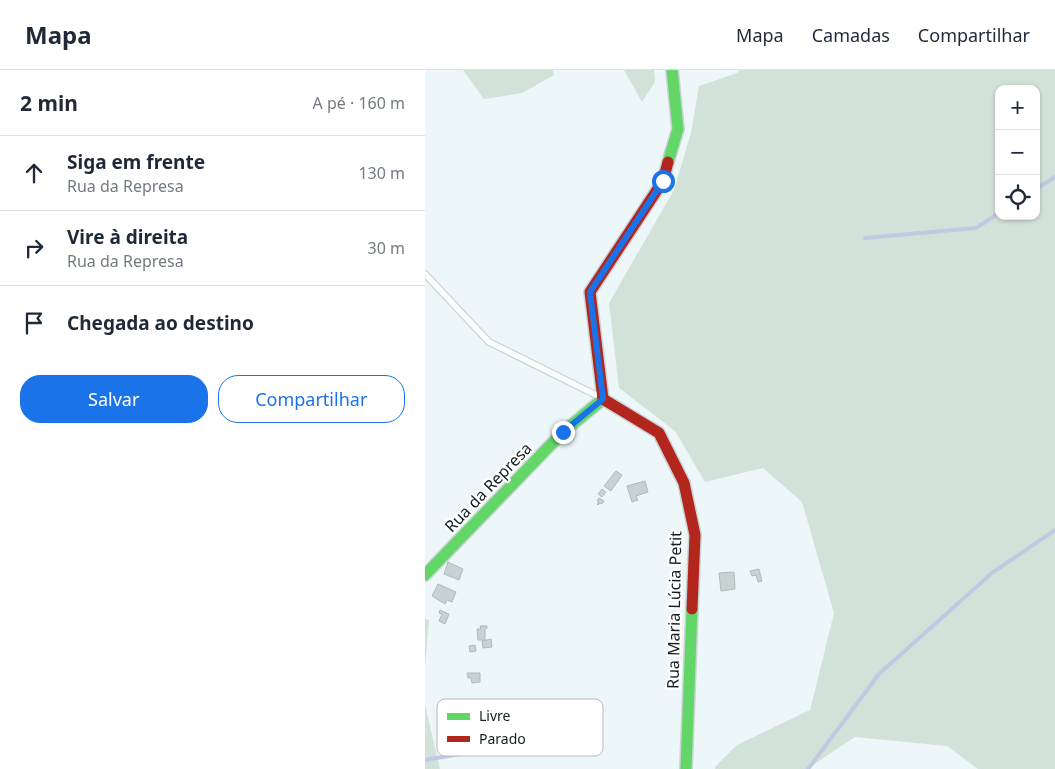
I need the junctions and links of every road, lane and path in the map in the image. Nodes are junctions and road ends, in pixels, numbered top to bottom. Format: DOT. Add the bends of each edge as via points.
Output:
graph roads {
  1 [pos="672,70"];
  2 [pos="425,274"];
  3 [pos="603,399"];
  4 [pos="425,575"];
  5 [pos="686,769"];
  1 -- 3 [label="street" via="678,129 663,181 590,292"];
  2 -- 3 [label="lane" via="489,342"];
  3 -- 4 [label="street, Rua da Represa" via="563,432"];
  3 -- 5 [label="street, Rua Maria Lúcia Petit" via="659,433 684,483 695,535"];
}
